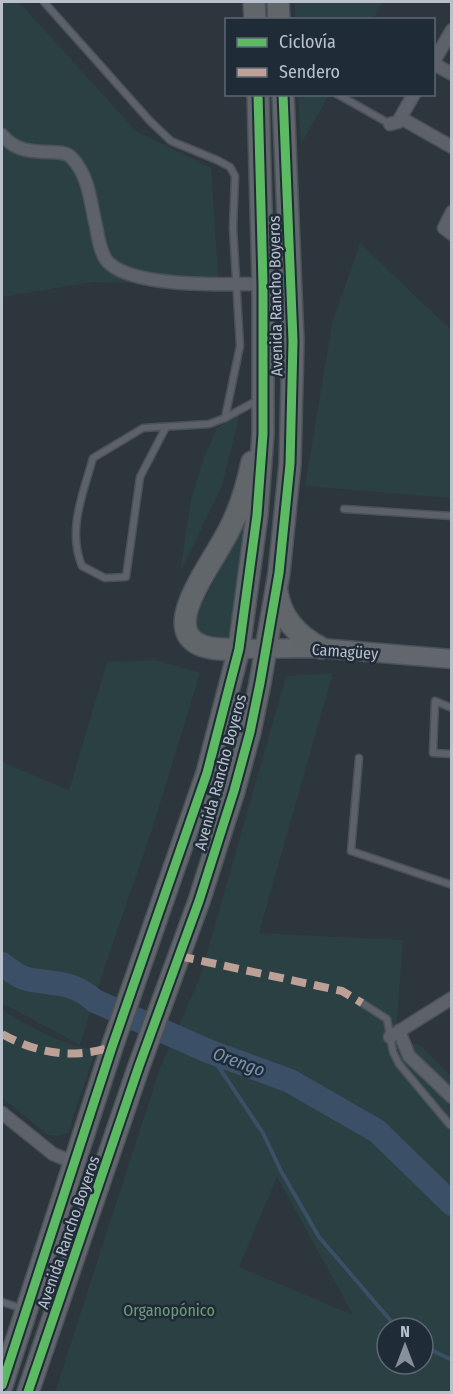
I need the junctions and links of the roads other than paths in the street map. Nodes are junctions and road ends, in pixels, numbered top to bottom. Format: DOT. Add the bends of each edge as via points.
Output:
graph roads {
  1 [pos="44,2"];
  2 [pos="254,2"];
  3 [pos="278,2"];
  4 [pos="255,18"];
  5 [pos="279,18"];
  6 [pos="452,30"];
  7 [pos="435,60"];
  8 [pos="435,63"];
  9 [pos="452,74"];
  10 [pos="258,96"];
  11 [pos="283,96"];
  12 [pos="341,96"];
  13 [pos="413,96"];
  14 [pos="395,121"];
  15 [pos="2,135"];
  16 [pos="452,147"];
  17 [pos="452,212"];
  18 [pos="448,231"];
  19 [pos="236,284"];
  20 [pos="263,284"];
  21 [pos="264,397"];
  22 [pos="225,418"];
  23 [pos="166,427"];
  24 [pos="344,508"];
  25 [pos="452,516"];
  26 [pos="279,573"];
  27 [pos="321,648"];
  28 [pos="266,649"];
  29 [pos="239,650"];
  30 [pos="452,659"];
  31 [pos="452,708"];
  32 [pos="452,754"];
  33 [pos="359,758"];
  34 [pos="452,885"];
  35 [pos="452,998"];
  36 [pos="362,1003"];
  37 [pos="394,1034"];
  38 [pos="452,1097"];
  39 [pos="2,1113"];
  40 [pos="450,1125"];
  41 [pos="75,1163"];
  42 [pos="2,1302"];
  43 [pos="27,1310"];
  44 [pos="2,1385"];
  45 [pos="28,1392"];
  1 -- 19 [label="lane" via="171,141 230,167 235,176"];
  2 -- 4 [label="highway"];
  3 -- 5 [label="highway"];
  6 -- 7 [label="street"];
  8 -- 9 [label="street"];
  10 -- 20 [label="highway, Avenida Rancho Boyeros"];
  11 -- 26 [label="highway, Avenida Rancho Boyeros" via="293,341 290,464"];
  12 -- 14 [label="lane"];
  13 -- 14 [label="street"];
  14 -- 16 [label="street"];
  15 -- 19 [label="street" via="9,145 24,150 71,156 91,191 100,243 108,263 127,275 154,280"];
  17 -- 18 [label="street"];
  19 -- 20 [label="street"];
  19 -- 22 [label="lane" via="240,345"];
  20 -- 21 [label="highway, Avenida Rancho Boyeros"];
  21 -- 22 [label="lane"];
  21 -- 29 [label="highway, Avenida Rancho Boyeros" via="257,515"];
  21 -- 29 [label="highway" via="251,467 238,509 189,602 185,620 187,634 198,645 214,650"];
  22 -- 23 [label="lane" via="209,424"];
  23 -- 23 [label="lane" via="140,477 126,577 105,578 82,566 75,551 77,513 93,458 143,428"];
  24 -- 25 [label="lane"];
  26 -- 27 [label="highway" via="277,590 283,613 297,632"];
  26 -- 28 [label="highway, Avenida Rancho Boyeros"];
  27 -- 28 [label="main road, Camagüey"];
  27 -- 30 [label="main road, Camagüey"];
  28 -- 29 [label="main road, Camagüey"];
  28 -- 45 [label="highway, Avenida Rancho Boyeros" via="250,732 199,901"];
  29 -- 41 [label="highway, Avenida Rancho Boyeros" via="207,773"];
  31 -- 32 [label="lane" via="435,701 433,753"];
  33 -- 34 [label="lane" via="351,851"];
  35 -- 37 [label="street"];
  36 -- 37 [label="lane" via="387,1019"];
  37 -- 38 [label="street" via="409,1056"];
  37 -- 40 [label="lane" via="393,1052 399,1064"];
  39 -- 41 [label="street" via="53,1154"];
  41 -- 43 [label="highway, Avenida Rancho Boyeros"];
  42 -- 43 [label="lane"];
  43 -- 44 [label="highway, Avenida Rancho Boyeros"];
}
